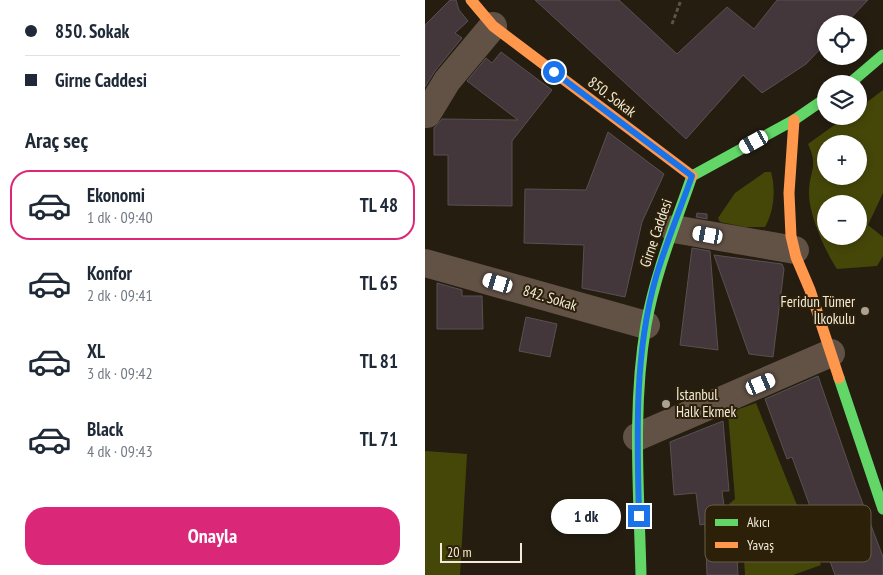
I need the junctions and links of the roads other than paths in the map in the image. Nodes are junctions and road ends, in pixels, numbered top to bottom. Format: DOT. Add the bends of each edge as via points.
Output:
graph roads {
  1 [pos="471,0"];
  2 [pos="493,26"];
  3 [pos="883,55"];
  4 [pos="861,75"];
  5 [pos="817,104"];
  6 [pos="427,114"];
  7 [pos="794,120"];
  8 [pos="692,176"];
  9 [pos="673,229"];
  10 [pos="795,250"];
  11 [pos="425,263"];
  12 [pos="646,326"];
  13 [pos="831,353"];
  14 [pos="637,437"];
  15 [pos="883,509"];
  16 [pos="641,575"];
  1 -- 2 [label="street, 850. Sokak"];
  2 -- 6 [label="street" via="447,81"];
  2 -- 8 [label="street, 850. Sokak"];
  3 -- 4 [label="street"];
  5 -- 7 [label="street"];
  7 -- 8 [label="street"];
  7 -- 10 [label="street" via="789,207"];
  8 -- 9 [label="street, Girne Caddesi"];
  9 -- 10 [label="street"];
  9 -- 12 [label="street, Girne Caddesi" via="656,278"];
  10 -- 13 [label="street"];
  11 -- 12 [label="street, 842. Sokak"];
  12 -- 14 [label="street, Girne Caddesi"];
  13 -- 14 [label="street"];
  13 -- 15 [label="street"];
  14 -- 16 [label="street, Girne Caddesi"];
}
